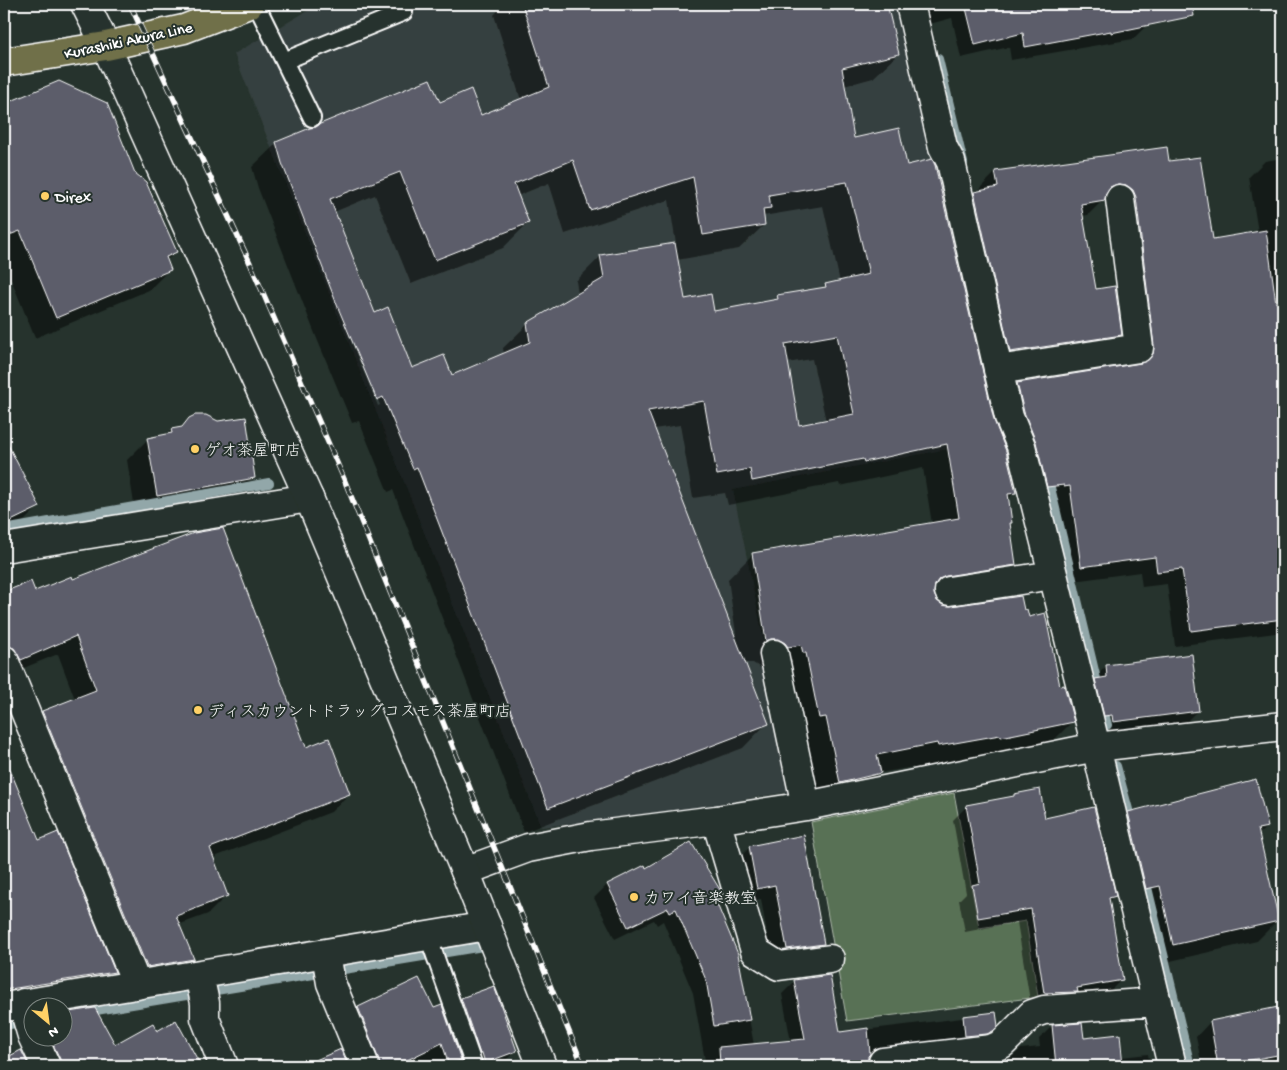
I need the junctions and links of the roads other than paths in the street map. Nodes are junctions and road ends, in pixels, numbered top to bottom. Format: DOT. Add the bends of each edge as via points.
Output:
graph roads {
  1 [pos="85,4"];
  2 [pos="249,4"];
  3 [pos="256,4"];
  4 [pos="910,4"];
  5 [pos="404,12"];
  6 [pos="106,46"];
  7 [pos="284,61"];
  8 [pos="4,62"];
  9 [pos="312,118"];
  10 [pos="1120,199"];
  11 [pos="1009,368"];
  12 [pos="309,498"];
  13 [pos="4,548"];
  14 [pos="1053,575"];
  15 [pos="949,591"];
  16 [pos="774,654"];
  17 [pos="4,660"];
  18 [pos="1283,726"];
  19 [pos="1096,747"];
  20 [pos="806,806"];
  21 [pos="716,820"];
  22 [pos="464,871"];
  23 [pos="487,926"];
  24 [pos="432,948"];
  25 [pos="830,959"];
  26 [pos="328,967"];
  27 [pos="137,985"];
  28 [pos="202,987"];
  29 [pos="1157,1002"];
  30 [pos="72,1006"];
  31 [pos="37,1048"];
  32 [pos="883,1062"];
  33 [pos="46,1066"];
  34 [pos="224,1066"];
  35 [pos="365,1066"];
  36 [pos="474,1066"];
  37 [pos="542,1066"];
  38 [pos="1172,1066"];
  1 -- 6 [label="street"];
  2 -- 6 [label="main road, Kurashiki Akura Line" via="184,29"];
  3 -- 7 [label="lane"];
  4 -- 11 [label="street" via="943,147 951,162"];
  5 -- 7 [label="lane"];
  6 -- 8 [label="main road, Kurashiki Akura Line"];
  6 -- 12 [label="street"];
  7 -- 9 [label="lane"];
  10 -- 11 [label="street" via="1139,348"];
  11 -- 14 [label="street" via="1009,417 1021,446"];
  12 -- 13 [label="street"];
  12 -- 22 [label="street"];
  14 -- 15 [label="street"];
  14 -- 19 [label="street"];
  16 -- 20 [label="street"];
  17 -- 27 [label="street"];
  18 -- 19 [label="street"];
  19 -- 20 [label="street"];
  19 -- 29 [label="street"];
  20 -- 21 [label="street"];
  21 -- 22 [label="street" via="591,836 528,848"];
  21 -- 25 [label="street" via="755,951 779,966"];
  22 -- 23 [label="street"];
  23 -- 24 [label="street"];
  23 -- 37 [label="street"];
  24 -- 26 [label="street"];
  24 -- 36 [label="lane"];
  26 -- 28 [label="street"];
  26 -- 35 [label="street"];
  27 -- 28 [label="street"];
  27 -- 30 [label="street"];
  28 -- 34 [label="street" via="205,1018"];
  29 -- 32 [label="street" via="1044,1010 1032,1014 1002,1044 992,1048"];
  29 -- 38 [label="street"];
  31 -- 33 [label="street"];
}
